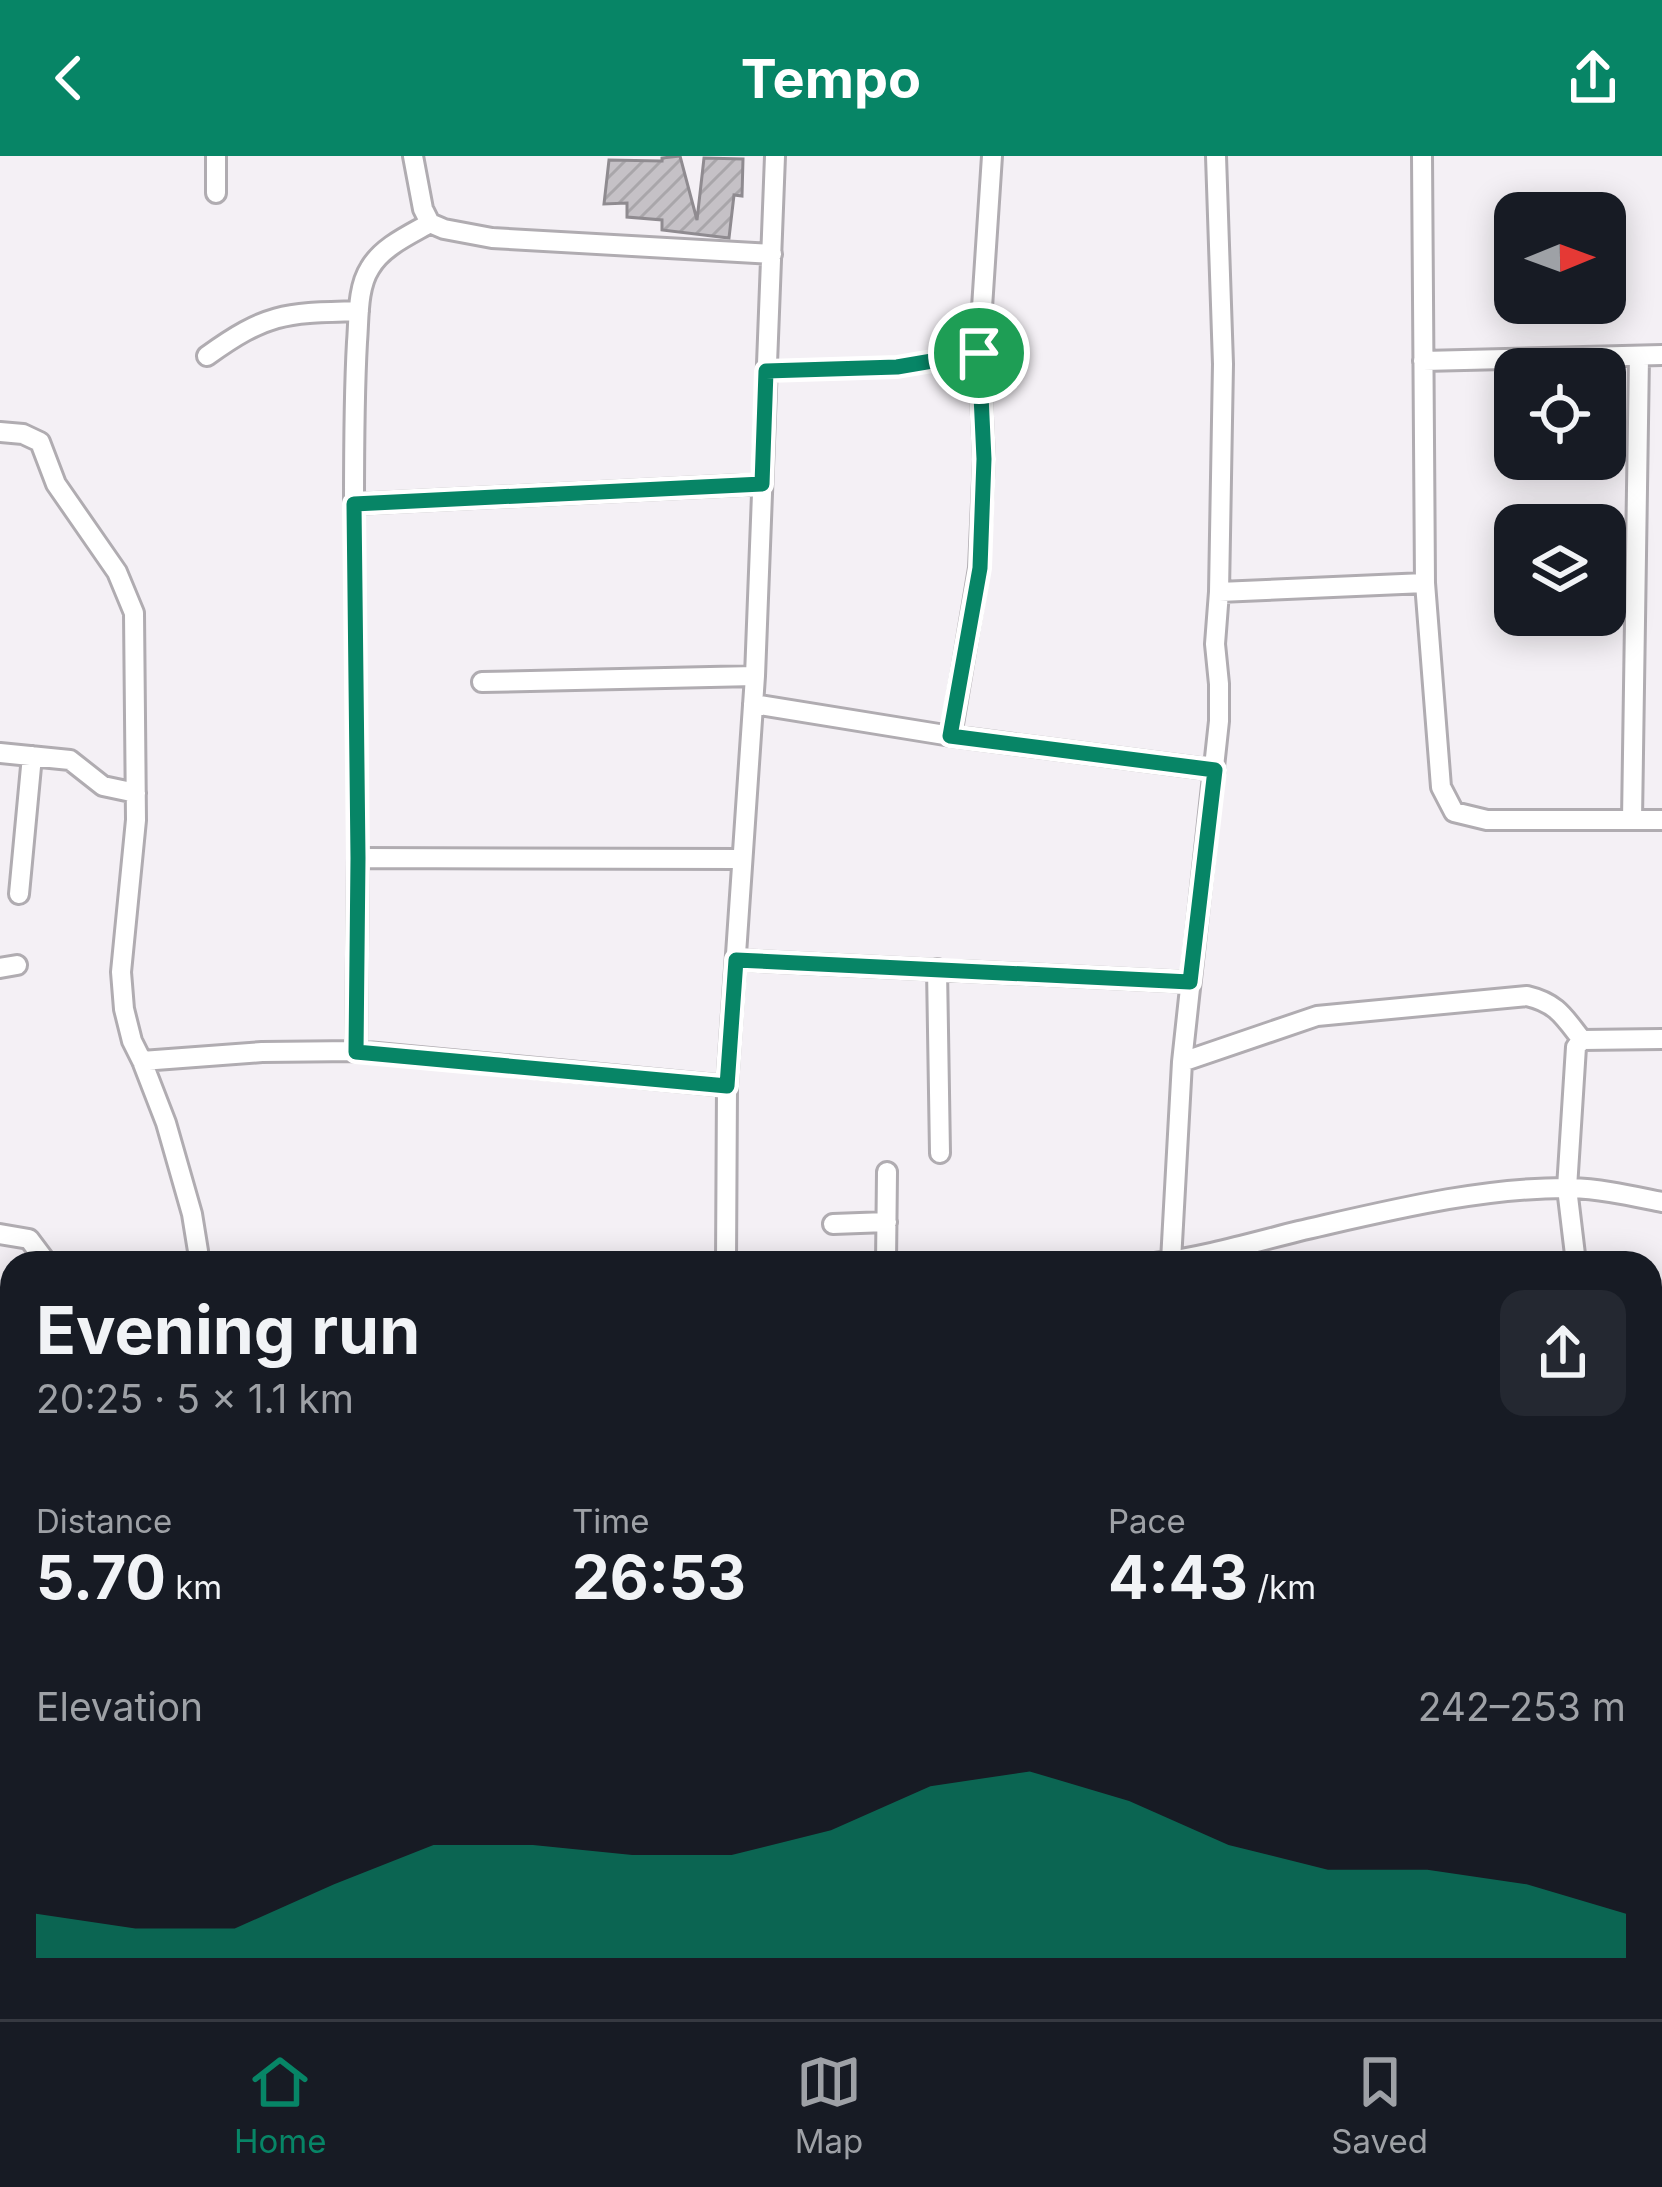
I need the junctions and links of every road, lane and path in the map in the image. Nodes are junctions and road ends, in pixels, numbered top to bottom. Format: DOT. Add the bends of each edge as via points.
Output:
graph roads {
  1 [pos="216,156"];
  2 [pos="413,156"];
  3 [pos="776,156"];
  4 [pos="992,156"];
  5 [pos="1216,156"];
  6 [pos="1422,156"];
  7 [pos="217,193"];
  8 [pos="430,223"];
  9 [pos="772,254"];
  10 [pos="359,311"];
  11 [pos="979,353"];
  12 [pos="1662,355"];
  13 [pos="207,356"];
  14 [pos="1639,356"];
  15 [pos="1423,361"];
  16 [pos="766,371"];
  17 [pos="0,432"];
  18 [pos="762,484"];
  19 [pos="354,504"];
  20 [pos="1425,583"];
  21 [pos="1219,592"];
  22 [pos="755,676"];
  23 [pos="482,682"];
  24 [pos="753,704"];
  25 [pos="950,736"];
  26 [pos="0,752"];
  27 [pos="32,756"];
  28 [pos="1215,770"];
  29 [pos="136,794"];
  30 [pos="1632,820"];
  31 [pos="1662,820"];
  32 [pos="358,858"];
  33 [pos="741,859"];
  34 [pos="19,894"];
  35 [pos="736,960"];
  36 [pos="937,969"];
  37 [pos="1190,982"];
  38 [pos="1662,1039"];
  39 [pos="1582,1040"];
  40 [pos="356,1052"];
  41 [pos="142,1061"];
  42 [pos="1182,1062"];
  43 [pos="727,1086"];
  44 [pos="940,1153"];
  45 [pos="887,1172"];
  46 [pos="1567,1188"];
  47 [pos="1662,1202"];
  48 [pos="886,1222"];
  49 [pos="832,1224"];
  50 [pos="0,1234"];
  51 [pos="38,1251"];
  52 [pos="198,1251"];
  53 [pos="726,1251"];
  54 [pos="886,1251"];
  55 [pos="1164,1251"];
  56 [pos="1215,1251"];
  57 [pos="1575,1251"];
  1 -- 7 [label="street"];
  2 -- 8 [label="street"];
  3 -- 9 [label="street"];
  4 -- 11 [label="street"];
  5 -- 21 [label="street"];
  6 -- 15 [label="street"];
  8 -- 9 [label="street" via="492,238"];
  8 -- 10 [label="street" via="371,265"];
  9 -- 16 [label="street"];
  10 -- 13 [label="street" via="276,317"];
  10 -- 19 [label="street"];
  11 -- 16 [label="path" via="897,367"];
  11 -- 25 [label="street" via="980,568"];
  12 -- 14 [label="street"];
  14 -- 15 [label="street"];
  14 -- 30 [label="street"];
  15 -- 20 [label="street"];
  16 -- 18 [label="street"];
  17 -- 29 [label="street" via="40,442 56,484 117,572 134,613"];
  18 -- 19 [label="street"];
  18 -- 22 [label="street"];
  19 -- 32 [label="path"];
  20 -- 21 [label="street"];
  20 -- 30 [label="street" via="1441,787 1454,812 1487,820"];
  21 -- 28 [label="street"];
  22 -- 23 [label="street"];
  22 -- 24 [label="street"];
  24 -- 25 [label="street"];
  24 -- 33 [label="street"];
  25 -- 28 [label="street"];
  26 -- 27 [label="street"];
  27 -- 29 [label="street" via="70,760 104,786"];
  27 -- 34 [label="street"];
  28 -- 37 [label="street"];
  29 -- 41 [label="street" via="121,972"];
  30 -- 31 [label="street"];
  32 -- 33 [label="street"];
  32 -- 40 [label="street"];
  33 -- 35 [label="street"];
  35 -- 36 [label="street"];
  35 -- 43 [label="street"];
  36 -- 37 [label="street"];
  36 -- 44 [label="street"];
  37 -- 42 [label="street"];
  38 -- 39 [label="street"];
  39 -- 42 [label="street" via="1546,1000 1527,996 1317,1016"];
  39 -- 46 [label="street"];
  40 -- 41 [label="street"];
  40 -- 43 [label="street"];
  41 -- 52 [label="street"];
  42 -- 55 [label="street"];
  43 -- 53 [label="street"];
  45 -- 48 [label="street"];
  46 -- 47 [label="street"];
  46 -- 56 [label="street" via="1458,1199"];
  46 -- 57 [label="street"];
  48 -- 49 [label="street"];
  48 -- 54 [label="street"];
  50 -- 51 [label="street" via="29,1239"];
}
